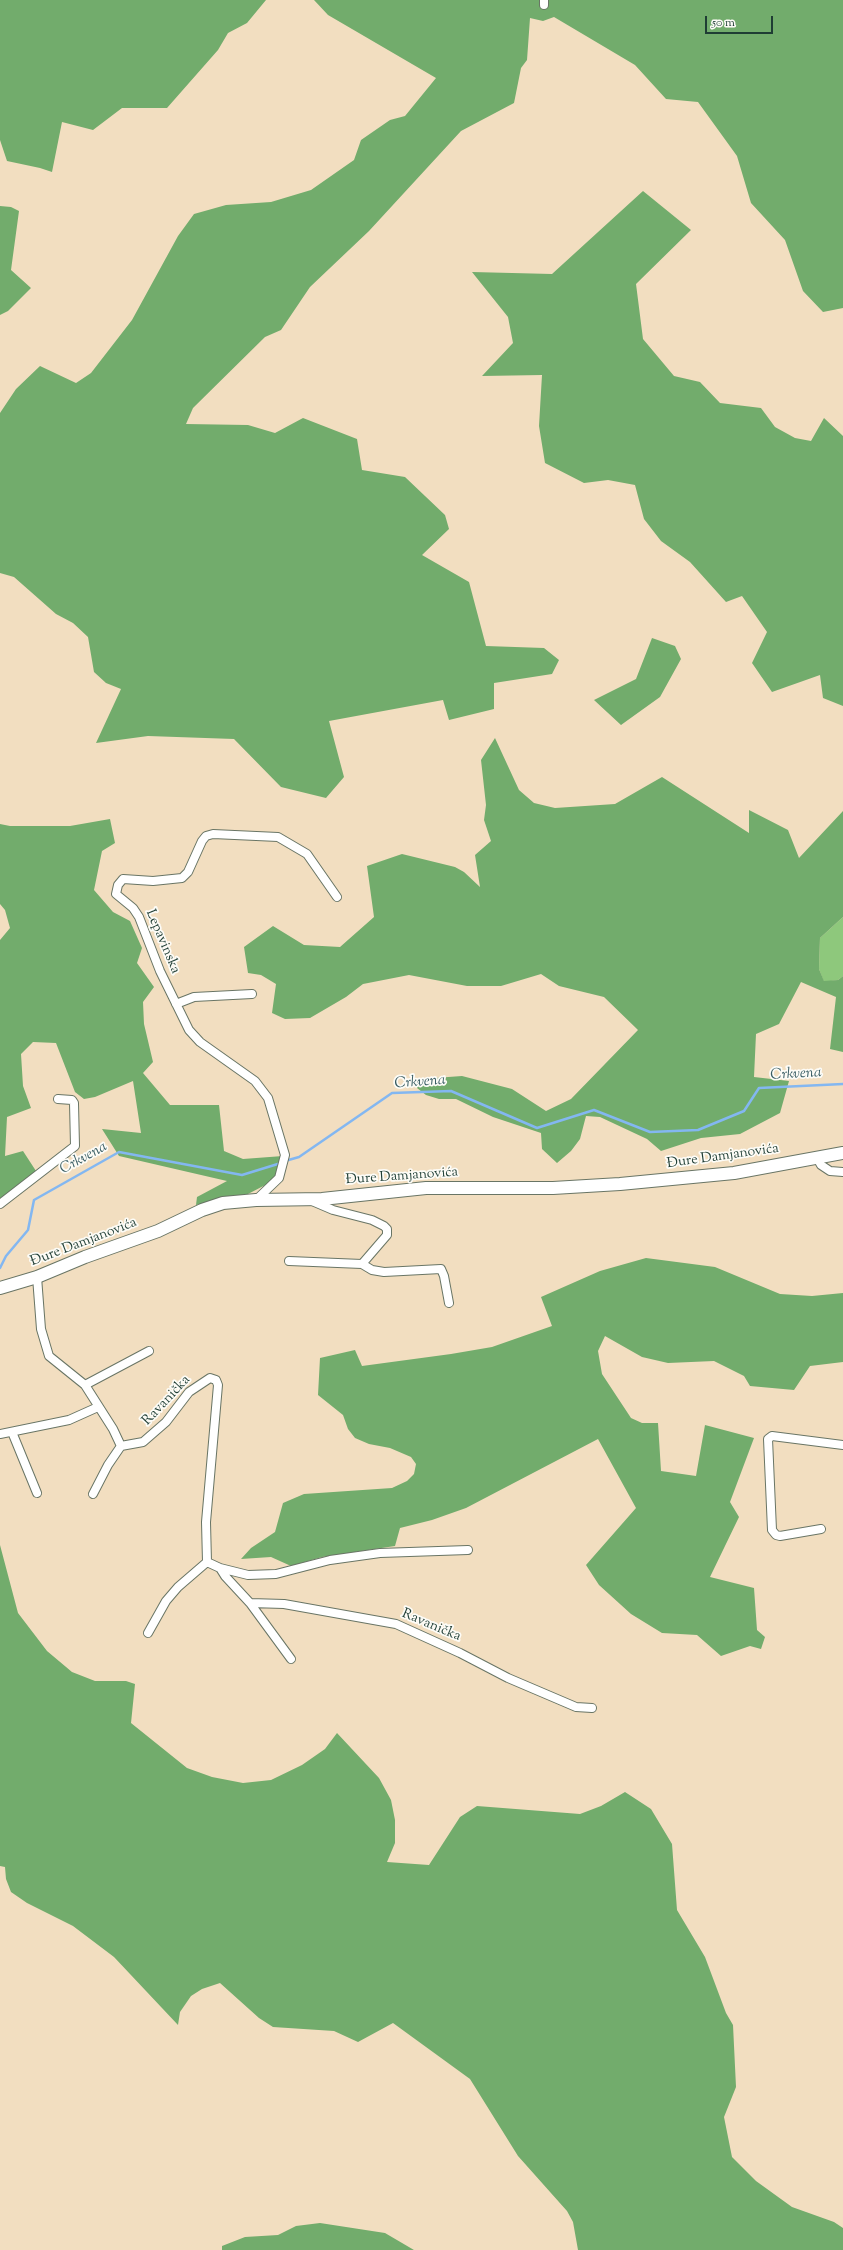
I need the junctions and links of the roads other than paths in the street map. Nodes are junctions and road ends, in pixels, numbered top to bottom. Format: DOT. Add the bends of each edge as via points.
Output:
graph roads {
  1 [pos="337,897"];
  2 [pos="252,994"];
  3 [pos="176,1004"];
  4 [pos="58,1099"];
  5 [pos="843,1153"];
  6 [pos="817,1158"];
  7 [pos="843,1172"];
  8 [pos="309,1199"];
  9 [pos="256,1200"];
  10 [pos="0,1204"];
  11 [pos="289,1262"];
  12 [pos="362,1264"];
  13 [pos="37,1277"];
  14 [pos="0,1288"];
  15 [pos="449,1303"];
  16 [pos="149,1351"];
  17 [pos="85,1385"];
  18 [pos="98,1407"];
  19 [pos="12,1432"];
  20 [pos="0,1434"];
  21 [pos="843,1445"];
  22 [pos="121,1446"];
  23 [pos="37,1493"];
  24 [pos="93,1494"];
  25 [pos="821,1529"];
  26 [pos="468,1550"];
  27 [pos="207,1562"];
  28 [pos="220,1568"];
  29 [pos="250,1602"];
  30 [pos="148,1633"];
  31 [pos="291,1659"];
  32 [pos="592,1708"];
  1 -- 3 [label="street, Lepavinska" via="307,854 278,837 213,834 206,836 202,841 194,863 182,878 153,881 123,879 116,894 133,908 139,917 149,947"];
  2 -- 3 [label="street" via="194,997"];
  3 -- 9 [label="street, Lepavinska" via="189,1030 200,1042 255,1081 268,1098 285,1155 284,1166 279,1178"];
  4 -- 10 [label="street" via="72,1100 74,1103 75,1146"];
  5 -- 6 [label="main road, Đure Damjanovića"];
  6 -- 7 [label="street" via="821,1165 830,1171"];
  6 -- 8 [label="main road, Đure Damjanovića" via="734,1173 620,1184 553,1188 426,1188"];
  8 -- 9 [label="main road, Đure Damjanovića"];
  8 -- 12 [label="street" via="333,1210 372,1220 387,1228 386,1237"];
  9 -- 13 [label="main road, Đure Damjanovića" via="223,1203 202,1210 158,1231"];
  11 -- 12 [label="street"];
  12 -- 15 [label="street" via="372,1270 384,1272 441,1269"];
  13 -- 14 [label="main road, Đure Damjanovića"];
  13 -- 17 [label="street" via="41,1330 49,1356"];
  16 -- 17 [label="street"];
  17 -- 18 [label="street"];
  18 -- 19 [label="street" via="69,1420"];
  18 -- 22 [label="street"];
  19 -- 20 [label="street"];
  19 -- 23 [label="street"];
  21 -- 25 [label="street" via="772,1436 768,1439 772,1530 780,1536"];
  22 -- 24 [label="street"];
  22 -- 27 [label="street, Ravanička" via="143,1442 166,1422 189,1392 205,1380 216,1380 218,1385 206,1522"];
  26 -- 28 [label="street" via="380,1553 330,1560 276,1574 248,1575"];
  27 -- 28 [label="street"];
  27 -- 30 [label="street" via="178,1586 166,1601"];
  28 -- 29 [label="street"];
  29 -- 31 [label="street"];
  29 -- 32 [label="street, Ravanička" via="284,1604 396,1624 508,1678 576,1707"];
}
